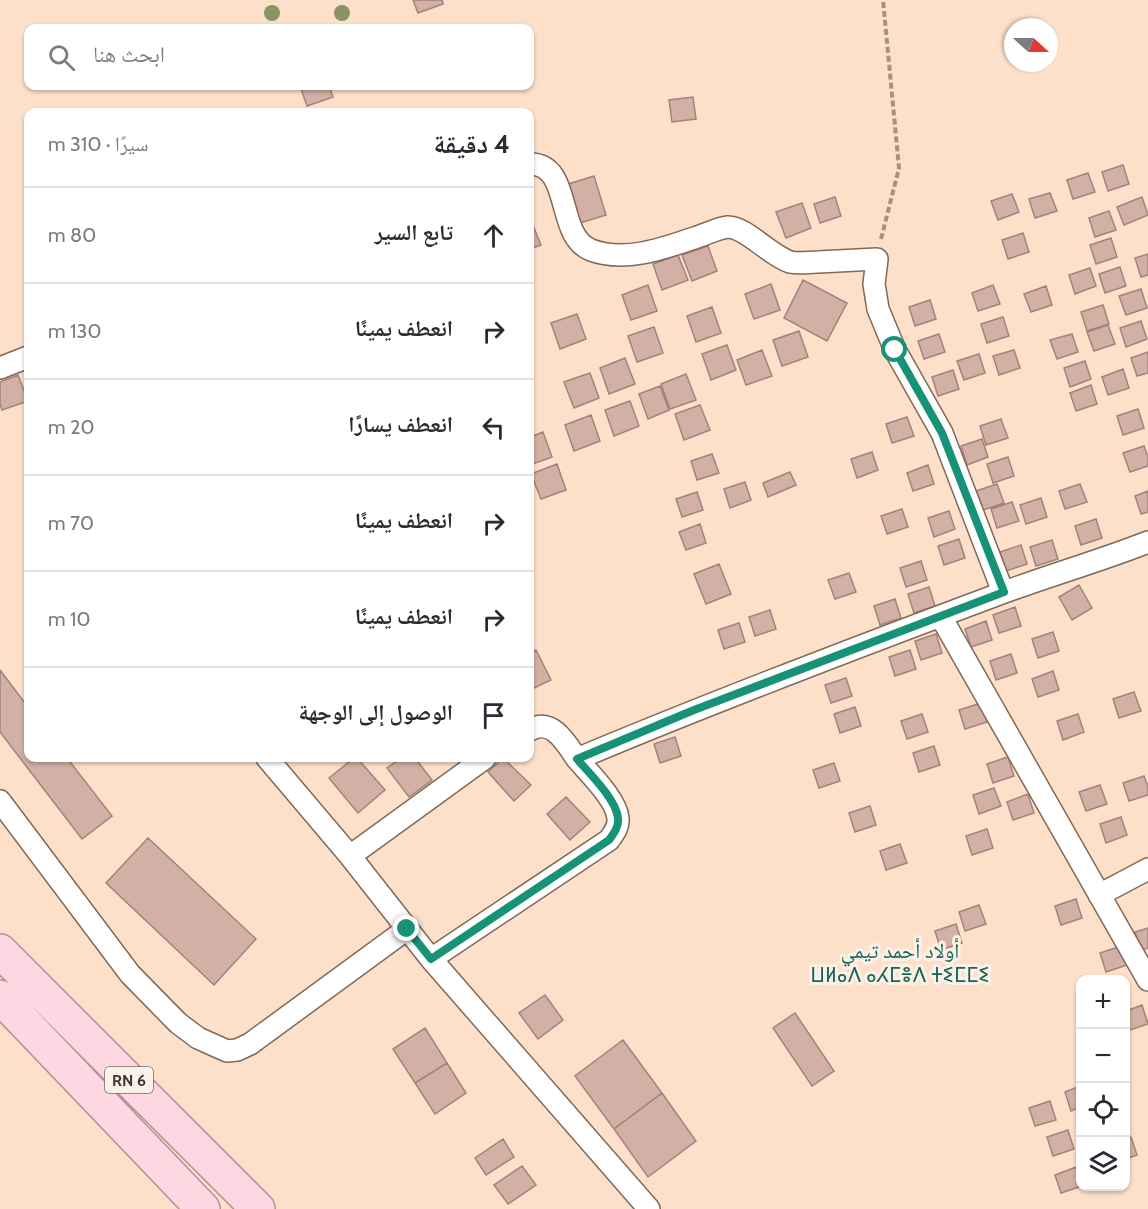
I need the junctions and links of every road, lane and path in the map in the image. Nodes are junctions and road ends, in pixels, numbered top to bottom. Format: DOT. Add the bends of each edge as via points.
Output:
graph roads {
  1 [pos="883,0"];
  2 [pos="534,164"];
  3 [pos="877,259"];
  4 [pos="24,359"];
  5 [pos="0,368"];
  6 [pos="1148,542"];
  7 [pos="1004,592"];
  8 [pos="941,617"];
  9 [pos="534,727"];
  10 [pos="577,759"];
  11 [pos="270,762"];
  12 [pos="479,762"];
  13 [pos="0,801"];
  14 [pos="350,856"];
  15 [pos="1148,869"];
  16 [pos="1099,895"];
  17 [pos="407,929"];
  18 [pos="0,951"];
  19 [pos="431,959"];
  20 [pos="1148,980"];
  21 [pos="0,997"];
  22 [pos="203,1209"];
  23 [pos="258,1209"];
  24 [pos="649,1209"];
  1 -- 3 [label="path" via="899,168"];
  2 -- 3 [label="street" via="549,170 574,235 580,244 592,250 617,256 665,248 727,227 740,229 779,258 794,263"];
  3 -- 7 [label="street" via="874,284 878,309 895,350 942,433"];
  4 -- 5 [label="street"];
  6 -- 7 [label="street"];
  7 -- 8 [label="street"];
  8 -- 10 [label="street" via="694,710"];
  8 -- 16 [label="street"];
  9 -- 10 [label="street" via="559,733"];
  10 -- 19 [label="street" via="612,803 618,820 609,840"];
  11 -- 14 [label="street"];
  12 -- 14 [label="street"];
  13 -- 17 [label="street" via="130,974 178,1023 198,1038 227,1051 250,1044"];
  14 -- 17 [label="street"];
  15 -- 16 [label="street"];
  16 -- 20 [label="street"];
  17 -- 19 [label="street"];
  18 -- 23 [label="main road, RN 6"];
  19 -- 24 [label="street"];
  21 -- 22 [label="main road, RN 6"];
}
